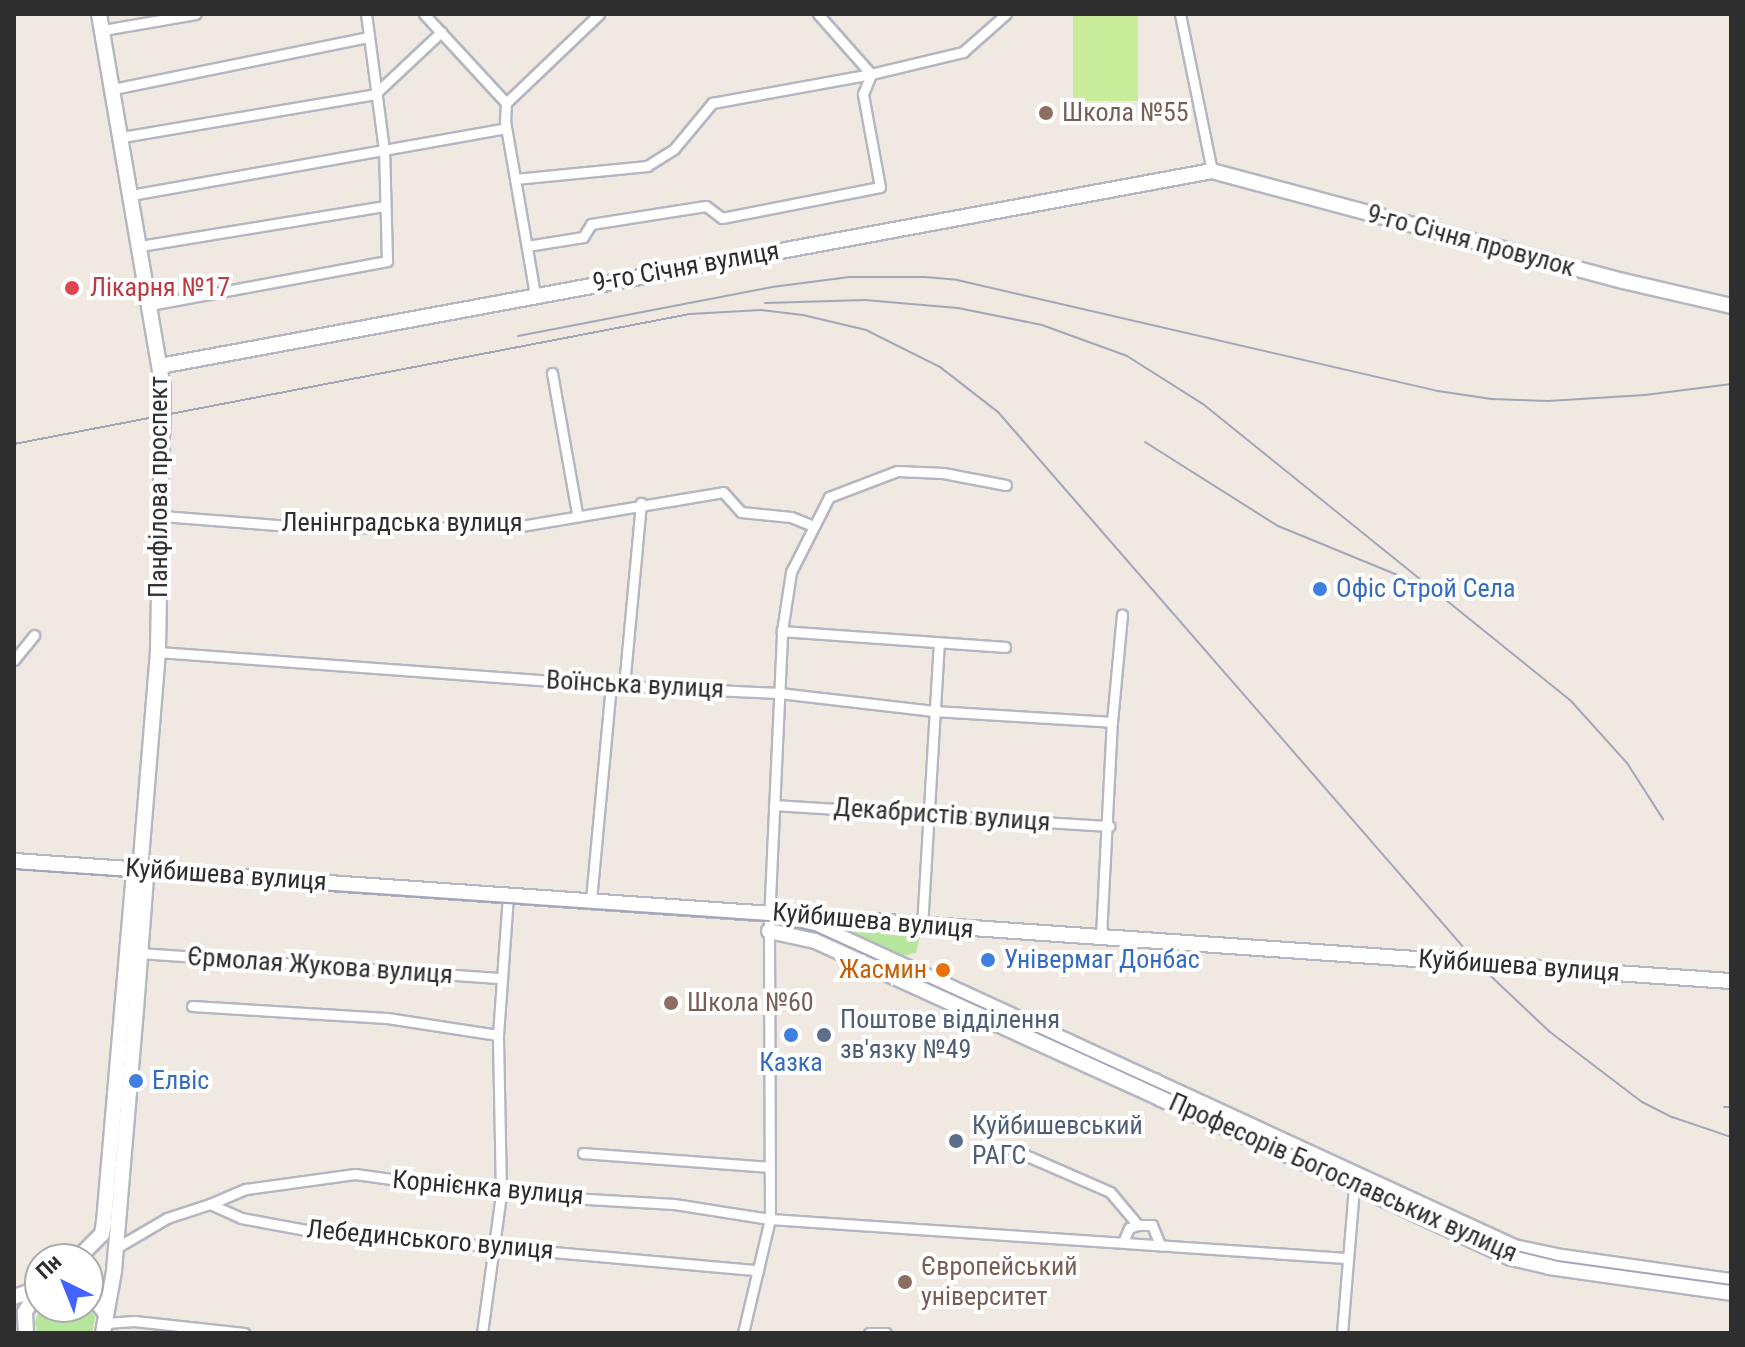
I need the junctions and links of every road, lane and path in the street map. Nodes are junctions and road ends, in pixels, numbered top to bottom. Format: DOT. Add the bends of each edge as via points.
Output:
graph roads {
  1 [pos="99,14"];
  2 [pos="196,14"];
  3 [pos="366,14"];
  4 [pos="424,14"];
  5 [pos="599,14"];
  6 [pos="818,14"];
  7 [pos="1006,14"];
  8 [pos="1180,14"];
  9 [pos="103,30"];
  10 [pos="441,32"];
  11 [pos="369,37"];
  12 [pos="871,74"];
  13 [pos="113,89"];
  14 [pos="375,94"];
  15 [pos="506,103"];
  16 [pos="506,128"];
  17 [pos="122,137"];
  18 [pos="384,150"];
  19 [pos="1212,171"];
  20 [pos="515,179"];
  21 [pos="131,195"];
  22 [pos="384,206"];
  23 [pos="140,246"];
  24 [pos="527,246"];
  25 [pos="535,295"];
  26 [pos="150,305"];
  27 [pos="1731,306"];
  28 [pos="160,366"];
  29 [pos="552,373"];
  30 [pos="1006,485"];
  31 [pos="641,503"];
  32 [pos="577,514"];
  33 [pos="162,516"];
  34 [pos="811,525"];
  35 [pos="1122,614"];
  36 [pos="782,631"];
  37 [pos="34,635"];
  38 [pos="939,644"];
  39 [pos="1005,647"];
  40 [pos="158,652"];
  41 [pos="14,660"];
  42 [pos="611,685"];
  43 [pos="624,686"];
  44 [pos="779,693"];
  45 [pos="934,711"];
  46 [pos="1112,722"];
  47 [pos="774,805"];
  48 [pos="928,814"];
  49 [pos="1109,826"];
  50 [pos="14,861"];
  51 [pos="137,873"];
  52 [pos="508,894"];
  53 [pos="591,900"];
  54 [pos="769,912"];
  55 [pos="790,915"];
  56 [pos="922,927"];
  57 [pos="769,931"];
  58 [pos="1101,936"];
  59 [pos="140,953"];
  60 [pos="501,978"];
  61 [pos="1731,981"];
  62 [pos="192,1006"];
  63 [pos="498,1035"];
  64 [pos="1155,1081"];
  65 [pos="1161,1099"];
  66 [pos="1009,1148"];
  67 [pos="583,1153"];
  68 [pos="769,1167"];
  69 [pos="1354,1180"];
  70 [pos="501,1194"];
  71 [pos="210,1204"];
  72 [pos="770,1219"];
  73 [pos="1138,1225"];
  74 [pos="1123,1242"];
  75 [pos="93,1243"];
  76 [pos="1160,1245"];
  77 [pos="116,1248"];
  78 [pos="494,1248"];
  79 [pos="1346,1258"];
  80 [pos="758,1270"];
  81 [pos="1731,1281"];
  82 [pos="1731,1293"];
  83 [pos="105,1326"];
  84 [pos="244,1333"];
  85 [pos="482,1333"];
  86 [pos="743,1333"];
  87 [pos="869,1333"];
  88 [pos="886,1333"];
  89 [pos="1342,1333"];
  1 -- 9 [label="street, Панфілова проспект"];
  2 -- 9 [label="street"];
  3 -- 11 [label="street"];
  4 -- 10 [label="street"];
  5 -- 15 [label="street"];
  6 -- 12 [label="street"];
  7 -- 12 [label="street" via="963,52"];
  8 -- 19 [label="street"];
  9 -- 13 [label="street, Панфілова проспект"];
  10 -- 14 [label="street"];
  10 -- 15 [label="street"];
  11 -- 13 [label="street"];
  11 -- 14 [label="street"];
  12 -- 20 [label="street" via="712,103 674,149 647,166"];
  12 -- 24 [label="street" via="863,94 880,187 722,218 706,206 591,224 583,237"];
  13 -- 17 [label="street, Панфілова проспект"];
  14 -- 17 [label="street"];
  14 -- 18 [label="street"];
  15 -- 16 [label="street"];
  16 -- 18 [label="street"];
  16 -- 20 [label="street"];
  17 -- 21 [label="street, Панфілова проспект"];
  18 -- 21 [label="street"];
  18 -- 22 [label="street"];
  19 -- 25 [label="street, 9-го Січня вулиця"];
  19 -- 27 [label="street, 9-го Січня провулок"];
  20 -- 24 [label="street"];
  21 -- 23 [label="street, Панфілова проспект"];
  22 -- 23 [label="street"];
  22 -- 26 [label="street" via="387,261"];
  23 -- 26 [label="street, Панфілова проспект"];
  24 -- 25 [label="street"];
  25 -- 28 [label="street, 9-го Січня вулиця"];
  26 -- 28 [label="street, Панфілова проспект"];
  28 -- 33 [label="street, Панфілова проспект"];
  29 -- 32 [label="street"];
  30 -- 34 [label="street" via="897,471 829,497"];
  31 -- 32 [label="street, Ленінградська вулиця"];
  31 -- 34 [label="street, Ленінградська вулиця" via="723,492 741,512 791,517"];
  31 -- 43 [label="street"];
  32 -- 33 [label="street, Ленінградська вулиця" via="509,528 303,527"];
  33 -- 40 [label="street, Панфілова проспект"];
  34 -- 36 [label="street" via="791,572"];
  35 -- 46 [label="street"];
  36 -- 38 [label="street"];
  36 -- 44 [label="street"];
  37 -- 41 [label="street"];
  38 -- 39 [label="street"];
  38 -- 45 [label="street"];
  40 -- 42 [label="street, Воїнська вулиця"];
  40 -- 51 [label="street, Панфілова проспект"];
  42 -- 43 [label="street, Воїнська вулиця"];
  42 -- 53 [label="street"];
  43 -- 44 [label="street, Воїнська вулиця"];
  44 -- 45 [label="street, Воїнська вулиця"];
  44 -- 47 [label="street"];
  45 -- 46 [label="street, Воїнська вулиця"];
  45 -- 48 [label="street"];
  46 -- 49 [label="street"];
  47 -- 48 [label="street, Декабристів вулиця"];
  47 -- 54 [label="street"];
  48 -- 49 [label="street, Декабристів вулиця"];
  48 -- 56 [label="street"];
  49 -- 58 [label="street"];
  50 -- 51 [label="street, Куйбишева вулиця"];
  51 -- 52 [label="street, Куйбишева вулиця"];
  51 -- 59 [label="street" via="146,877"];
  51 -- 75 [label="street, Панфілова проспект" via="104,1222"];
  52 -- 53 [label="street, Куйбишева вулиця"];
  52 -- 60 [label="street"];
  53 -- 54 [label="street, Куйбишева вулиця"];
  54 -- 55 [label="street, Куйбишева вулиця"];
  54 -- 57 [label="street"];
  55 -- 56 [label="street, Куйбишева вулиця"];
  55 -- 64 [label="street, Професорів Богославських вулиця"];
  56 -- 58 [label="street, Куйбишева вулиця"];
  57 -- 65 [label="street" via="815,941"];
  57 -- 68 [label="street"];
  58 -- 61 [label="street, Куйбишева вулиця"];
  59 -- 60 [label="street, Єрмолая Жукова вулиця"];
  59 -- 77 [label="street"];
  60 -- 63 [label="street"];
  62 -- 63 [label="street, Єрмолая Жукова вулиця" via="387,1018"];
  63 -- 70 [label="street"];
  64 -- 65 [label="street, Професорів Богославських вулиця"];
  64 -- 69 [label="street, Професорів Богославських вулиця"];
  65 -- 69 [label="street, Професорів Богославських вулиця"];
  66 -- 73 [label="street" via="1110,1192"];
  67 -- 68 [label="street, Корнієнка вулиця"];
  68 -- 72 [label="street"];
  69 -- 79 [label="street"];
  69 -- 81 [label="street, Професорів Богославських вулиця" via="1514,1247"];
  69 -- 82 [label="street, Професорів Богославських вулиця" via="1511,1258"];
  70 -- 71 [label="street, Корнієнка вулиця" via="355,1174 246,1189"];
  70 -- 72 [label="street, Корнієнка вулиця" via="674,1204"];
  70 -- 78 [label="street"];
  71 -- 77 [label="street" via="167,1218"];
  71 -- 78 [label="street, Лебединського вулиця" via="241,1218 306,1230"];
  72 -- 74 [label="street"];
  72 -- 80 [label="street"];
  73 -- 74 [label="street" via="1129,1228"];
  73 -- 76 [label="street" via="1152,1225"];
  74 -- 76 [label="street"];
  76 -- 79 [label="street"];
  77 -- 83 [label="street"];
  78 -- 80 [label="street, Лебединського вулиця"];
  78 -- 85 [label="street"];
  79 -- 89 [label="street"];
  80 -- 86 [label="street"];
  83 -- 84 [label="street" via="134,1321"];
  87 -- 88 [label="street"];
}
